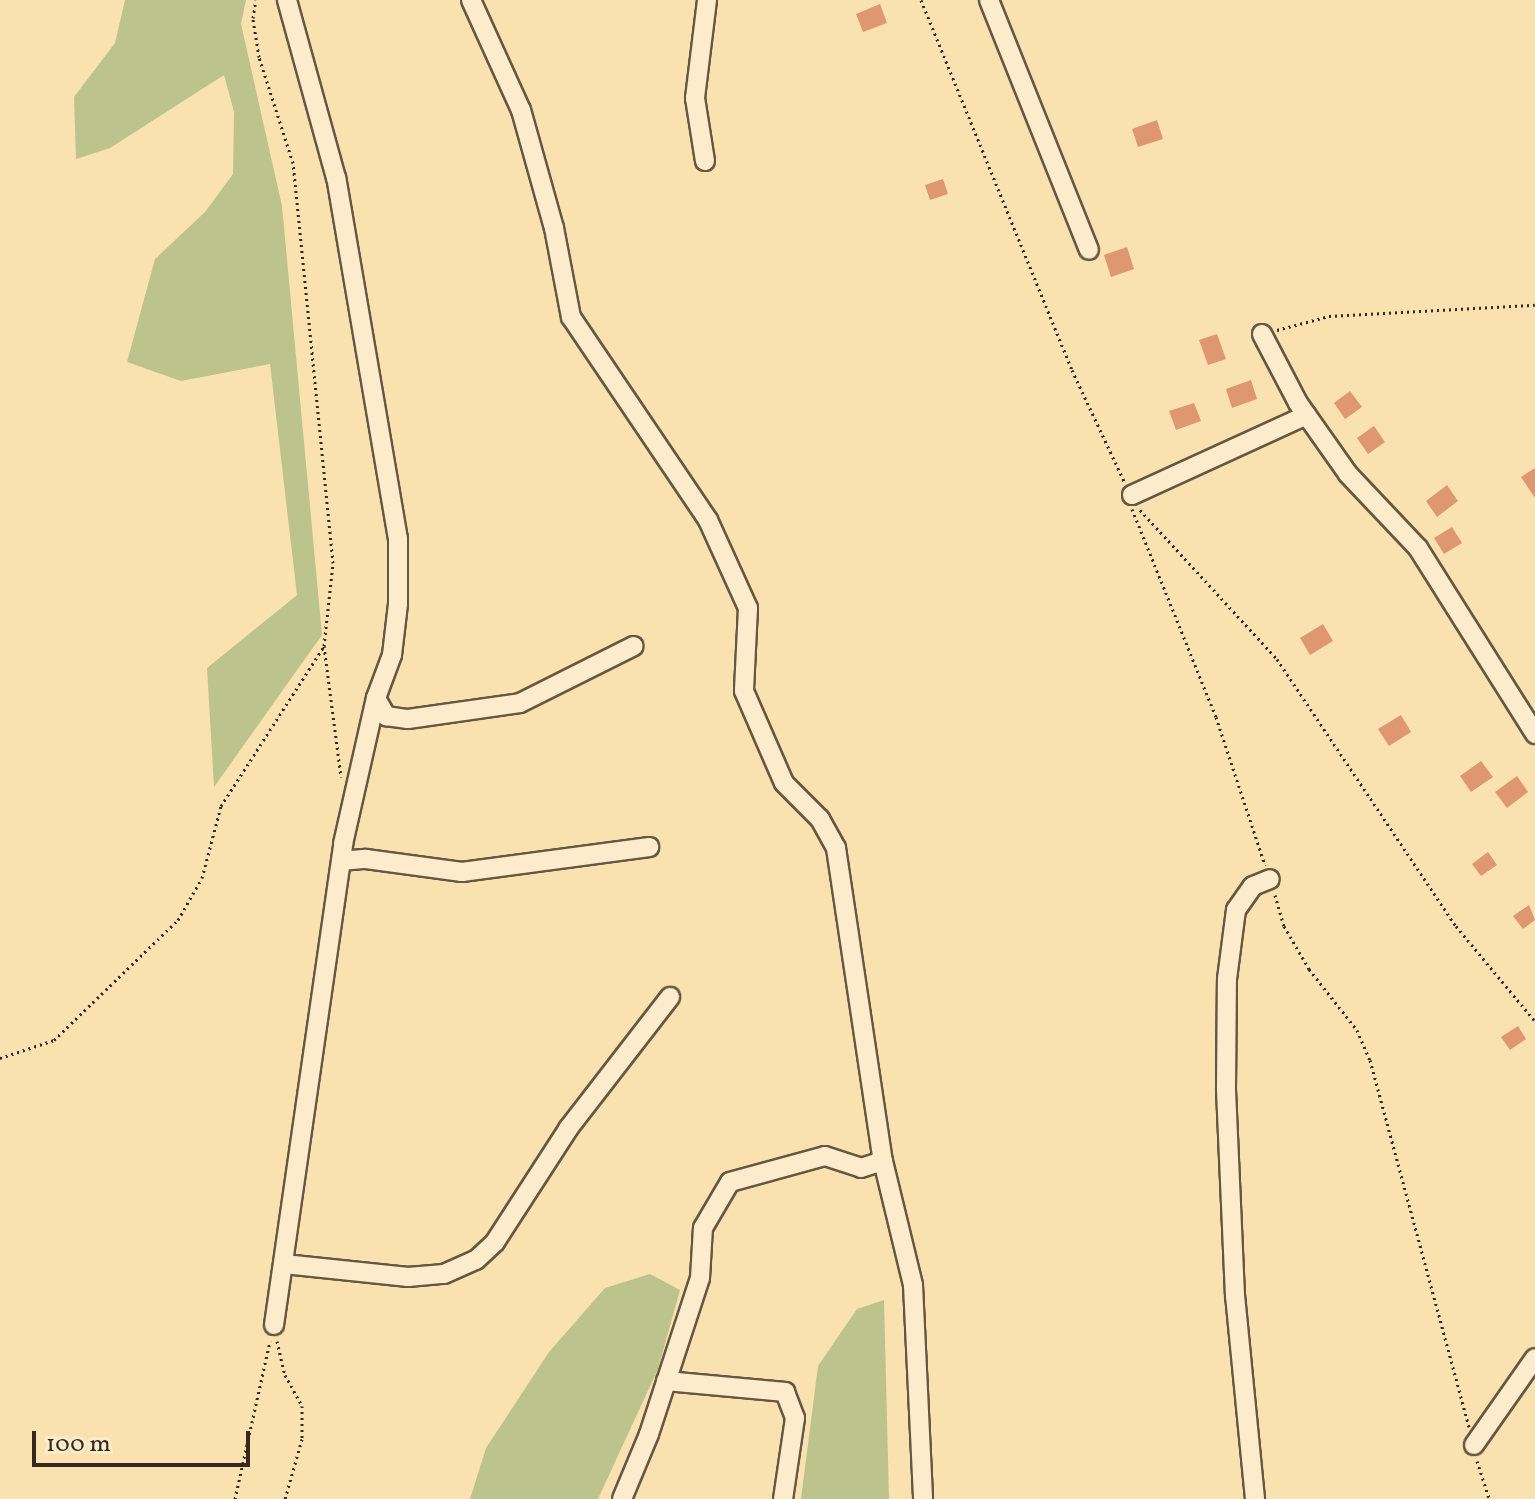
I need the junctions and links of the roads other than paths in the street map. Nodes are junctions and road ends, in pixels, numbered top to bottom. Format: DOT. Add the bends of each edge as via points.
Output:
graph roads {
  1 [pos="287,0"];
  2 [pos="471,0"];
  3 [pos="707,0"];
  4 [pos="989,0"];
  5 [pos="705,161"];
  6 [pos="1089,250"];
  7 [pos="1262,334"];
  8 [pos="1307,415"];
  9 [pos="1128,493"];
  10 [pos="634,646"];
  11 [pos="376,698"];
  12 [pos="1535,734"];
  13 [pos="649,847"];
  14 [pos="341,861"];
  15 [pos="1270,879"];
  16 [pos="670,997"];
  17 [pos="883,1161"];
  18 [pos="284,1264"];
  19 [pos="274,1325"];
  20 [pos="1535,1358"];
  21 [pos="666,1381"];
  22 [pos="1474,1445"];
  23 [pos="622,1499"];
  24 [pos="783,1499"];
  25 [pos="923,1499"];
  26 [pos="1255,1499"];
  1 -- 11 [label="street" via="336,178 398,539 392,655"];
  2 -- 17 [label="street" via="521,110 554,228 571,317 708,520 748,608 744,691 784,783 820,819 836,848"];
  3 -- 5 [label="street" via="695,98"];
  4 -- 6 [label="street"];
  7 -- 8 [label="street" via="1274,365"];
  8 -- 9 [label="street"];
  8 -- 12 [label="street" via="1348,474 1418,548"];
  10 -- 11 [label="street" via="520,703 408,719 386,716"];
  11 -- 14 [label="street"];
  13 -- 14 [label="street" via="462,872 366,859"];
  14 -- 18 [label="street"];
  15 -- 26 [label="street" via="1253,886 1236,910 1227,994 1235,1296"];
  16 -- 18 [label="street" via="568,1129 495,1242 476,1260 444,1274 408,1277"];
  17 -- 21 [label="street" via="861,1168 825,1156 730,1182 703,1228 700,1278"];
  17 -- 25 [label="street" via="913,1285"];
  18 -- 19 [label="street"];
  20 -- 22 [label="street"];
  21 -- 23 [label="street"];
  21 -- 24 [label="street" via="785,1392 795,1418"];
}
